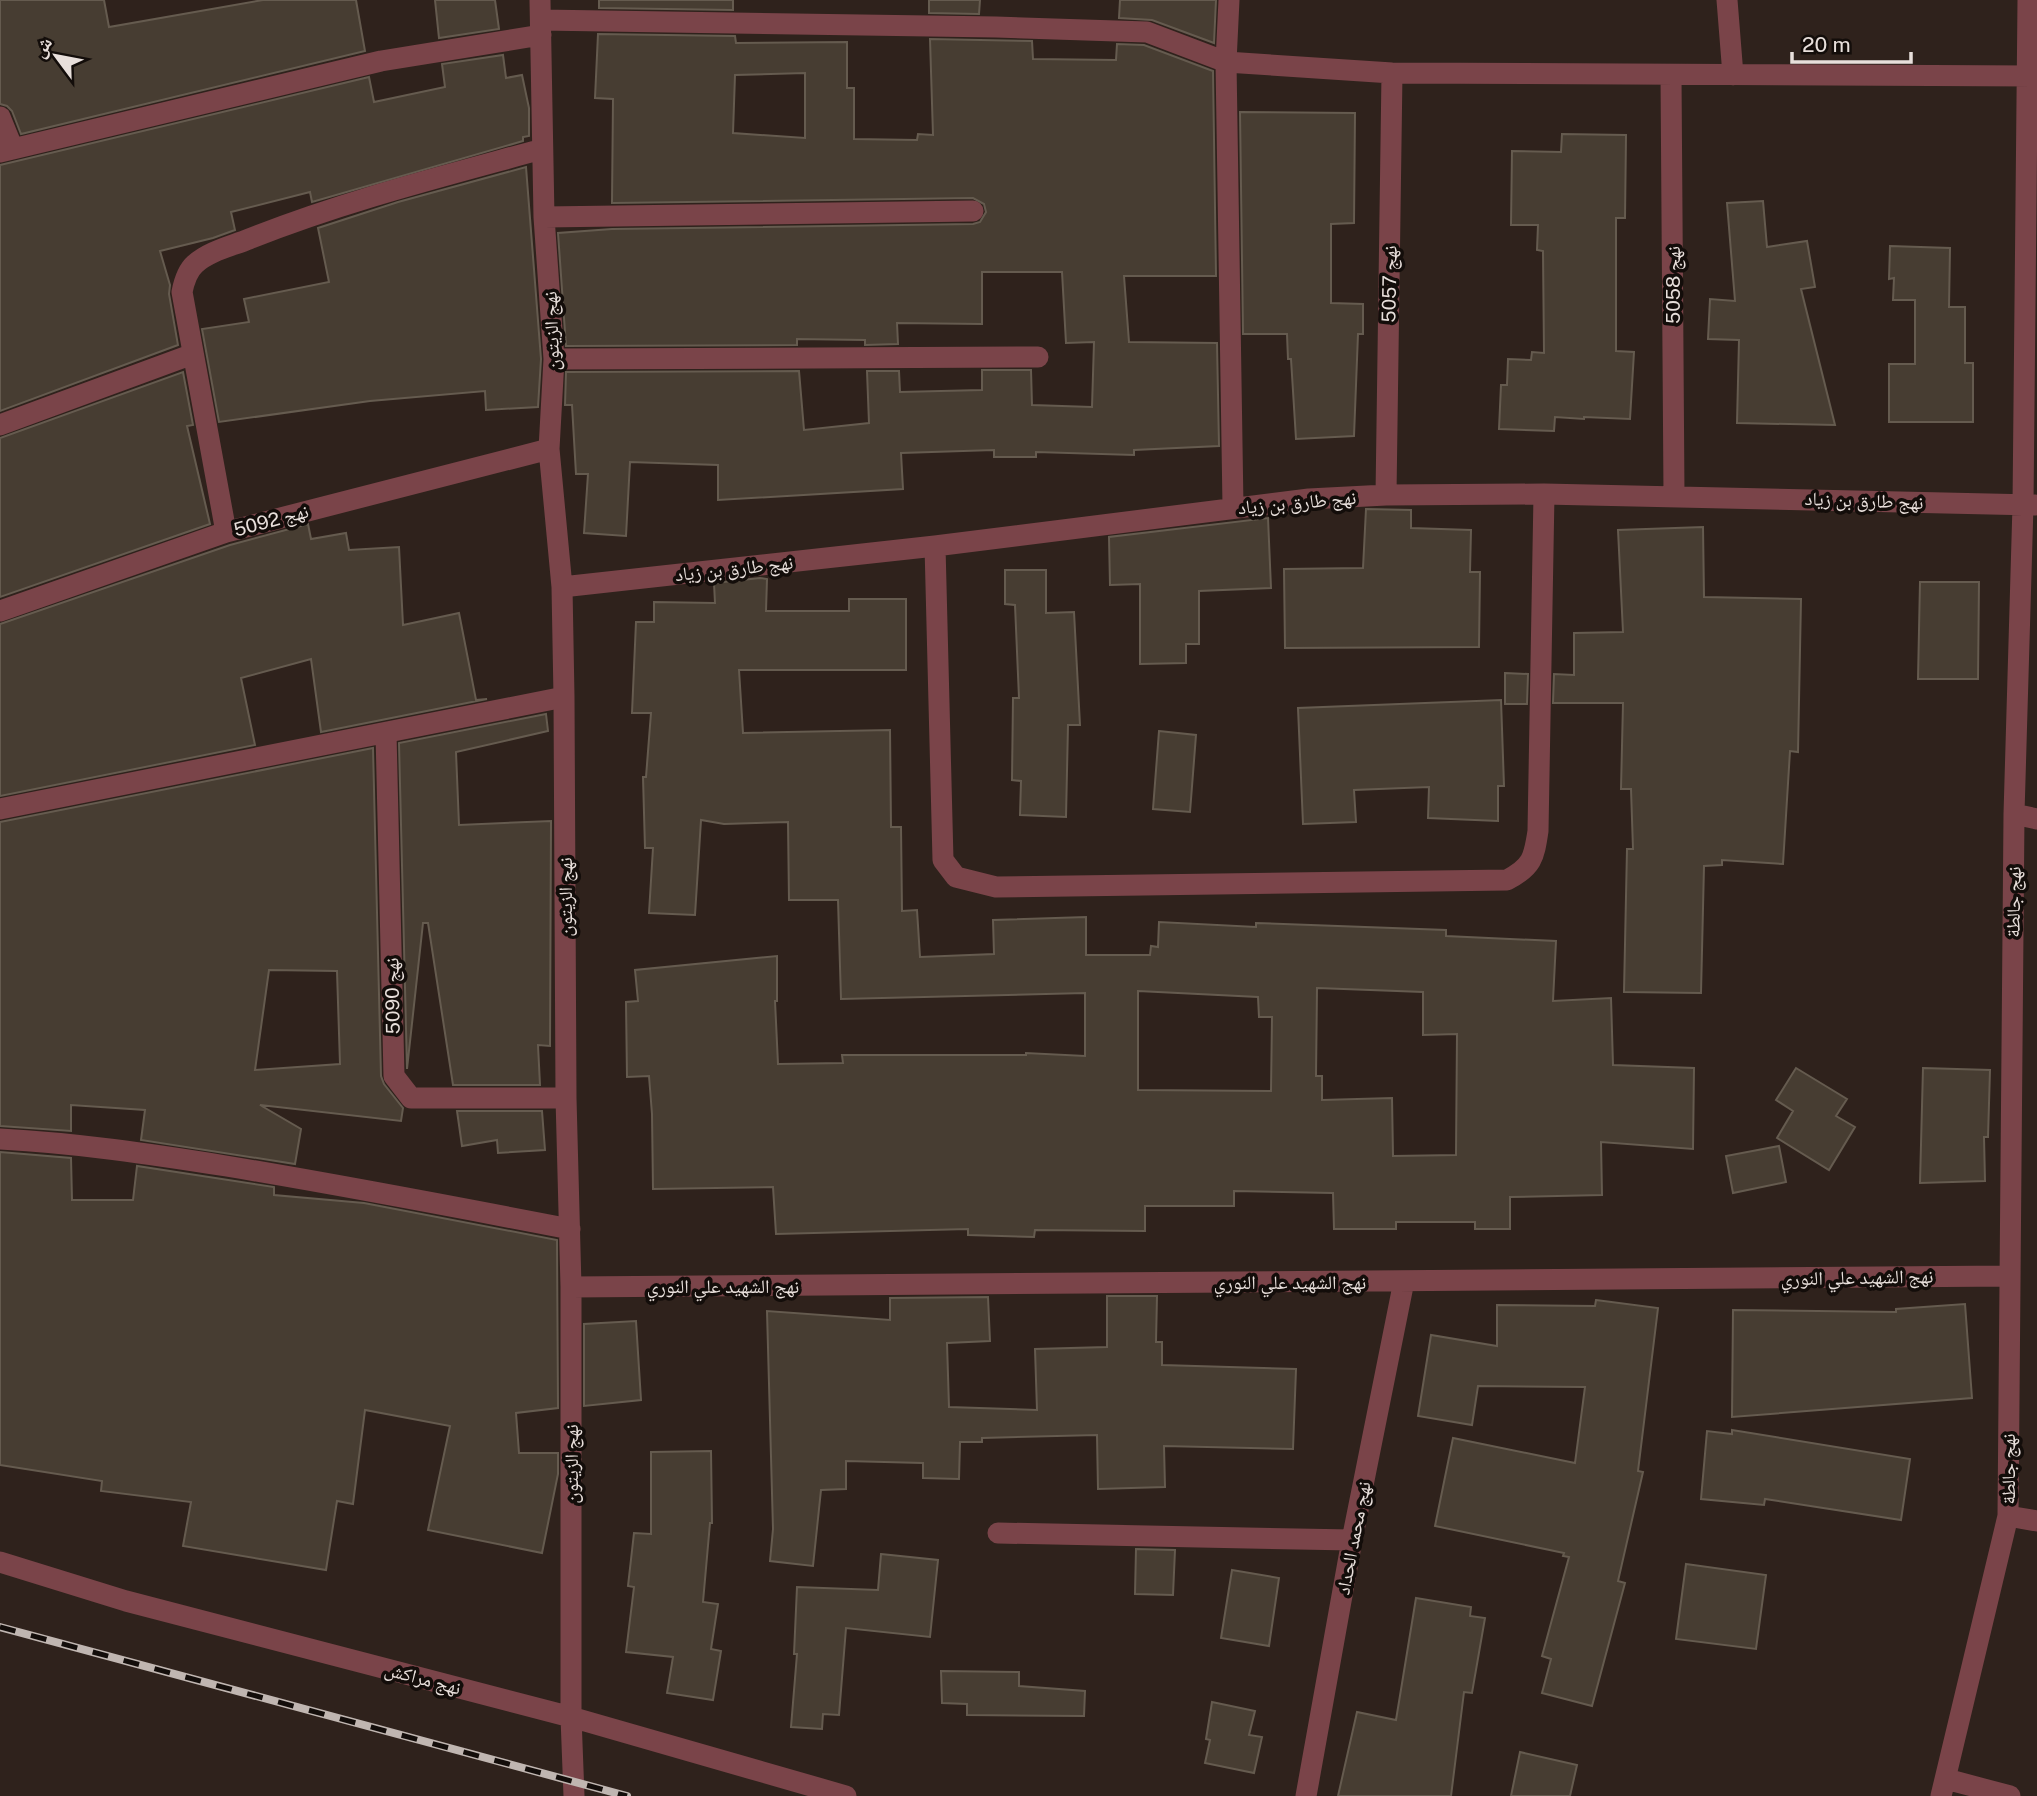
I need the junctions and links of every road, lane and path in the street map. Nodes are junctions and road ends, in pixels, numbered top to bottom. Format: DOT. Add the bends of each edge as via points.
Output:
graph roads {
  1 [pos="1229,0"];
  2 [pos="1727,0"];
  3 [pos="2028,0"];
  4 [pos="541,18"];
  5 [pos="1226,62"];
  6 [pos="1392,73"];
  7 [pos="1671,75"];
  8 [pos="1733,75"];
  9 [pos="2033,76"];
  10 [pos="0,117"];
  11 [pos="542,149"];
  12 [pos="6,150"];
  13 [pos="973,211"];
  14 [pos="544,217"];
  15 [pos="193,354"];
  16 [pos="1038,357"];
  17 [pos="554,359"];
  18 [pos="0,425"];
  19 [pos="549,449"];
  20 [pos="1544,494"];
  21 [pos="1386,495"];
  22 [pos="1674,495"];
  23 [pos="2030,505"];
  24 [pos="1233,507"];
  25 [pos="226,532"];
  26 [pos="935,546"];
  27 [pos="562,587"];
  28 [pos="0,611"];
  29 [pos="564,697"];
  30 [pos="386,733"];
  31 [pos="0,809"];
  32 [pos="2014,814"];
  33 [pos="2037,819"];
  34 [pos="566,1098"];
  35 [pos="0,1139"];
  36 [pos="570,1229"];
  37 [pos="2010,1276"];
  38 [pos="1404,1282"];
  39 [pos="571,1287"];
  40 [pos="2008,1516"];
  41 [pos="2037,1521"];
  42 [pos="998,1533"];
  43 [pos="1352,1540"];
  44 [pos="0,1562"];
  45 [pos="571,1717"];
  46 [pos="1944,1787"];
  47 [pos="574,1796"];
  48 [pos="846,1796"];
  49 [pos="1306,1796"];
  50 [pos="2010,1796"];
  1 -- 5 [label="street"];
  2 -- 8 [label="street"];
  3 -- 9 [label="street, نهج جالطة"];
  4 -- 5 [label="street" via="1147,32"];
  4 -- 11 [label="street, نهج الزيتون"];
  4 -- 12 [label="street"];
  5 -- 6 [label="street"];
  5 -- 24 [label="street"];
  6 -- 7 [label="street"];
  6 -- 21 [label="street, نهج 5057"];
  7 -- 8 [label="street"];
  7 -- 22 [label="street, نهج 5058"];
  8 -- 9 [label="street"];
  9 -- 23 [label="street, نهج جالطة"];
  10 -- 12 [label="street"];
  11 -- 14 [label="street, نهج الزيتون"];
  11 -- 15 [label="street" via="405,186 209,254 194,264 182,292"];
  13 -- 14 [label="street"];
  14 -- 17 [label="street, نهج الزيتون"];
  15 -- 18 [label="street"];
  15 -- 25 [label="street"];
  16 -- 17 [label="street"];
  17 -- 19 [label="street, نهج الزيتون"];
  19 -- 25 [label="street, نهج 5092"];
  19 -- 27 [label="street, نهج الزيتون"];
  20 -- 21 [label="street, نهج طارق بن زياد"];
  20 -- 22 [label="street, نهج طارق بن زياد"];
  20 -- 26 [label="street" via="1538,831 1534,855 1525,871 1507,880 996,887 956,877 943,860"];
  21 -- 24 [label="street, نهج طارق بن زياد"];
  22 -- 23 [label="street, نهج طارق بن زياد"];
  23 -- 32 [label="street, نهج جالطة"];
  24 -- 26 [label="street, نهج طارق بن زياد"];
  25 -- 28 [label="street, نهج 5092"];
  26 -- 27 [label="street, نهج طارق بن زياد"];
  27 -- 29 [label="street, نهج الزيتون"];
  29 -- 30 [label="street"];
  29 -- 34 [label="street, نهج الزيتون"];
  30 -- 31 [label="street"];
  30 -- 34 [label="street, نهج 5090" via="394,1076 411,1097"];
  32 -- 33 [label="street"];
  32 -- 37 [label="street, نهج جالطة"];
  34 -- 36 [label="street, نهج الزيتون"];
  35 -- 36 [label="street" via="183,1159"];
  36 -- 39 [label="street, نهج الزيتون"];
  37 -- 38 [label="street, نهج الشهيد علي النوري"];
  37 -- 40 [label="street, نهج جالطة"];
  38 -- 39 [label="street, نهج الشهيد علي النوري"];
  38 -- 43 [label="street, نهج محمد الحداد"];
  39 -- 45 [label="street, نهج الزيتون"];
  40 -- 41 [label="street"];
  40 -- 46 [label="street, نهج جالطة"];
  42 -- 43 [label="street"];
  43 -- 49 [label="street, نهج محمد الحداد"];
  44 -- 45 [label="street, نهج مراكش" via="126,1601"];
  45 -- 47 [label="street, نهج الزيتون"];
  45 -- 48 [label="street, نهج مراكش"];
  46 -- 50 [label="street"];
}
